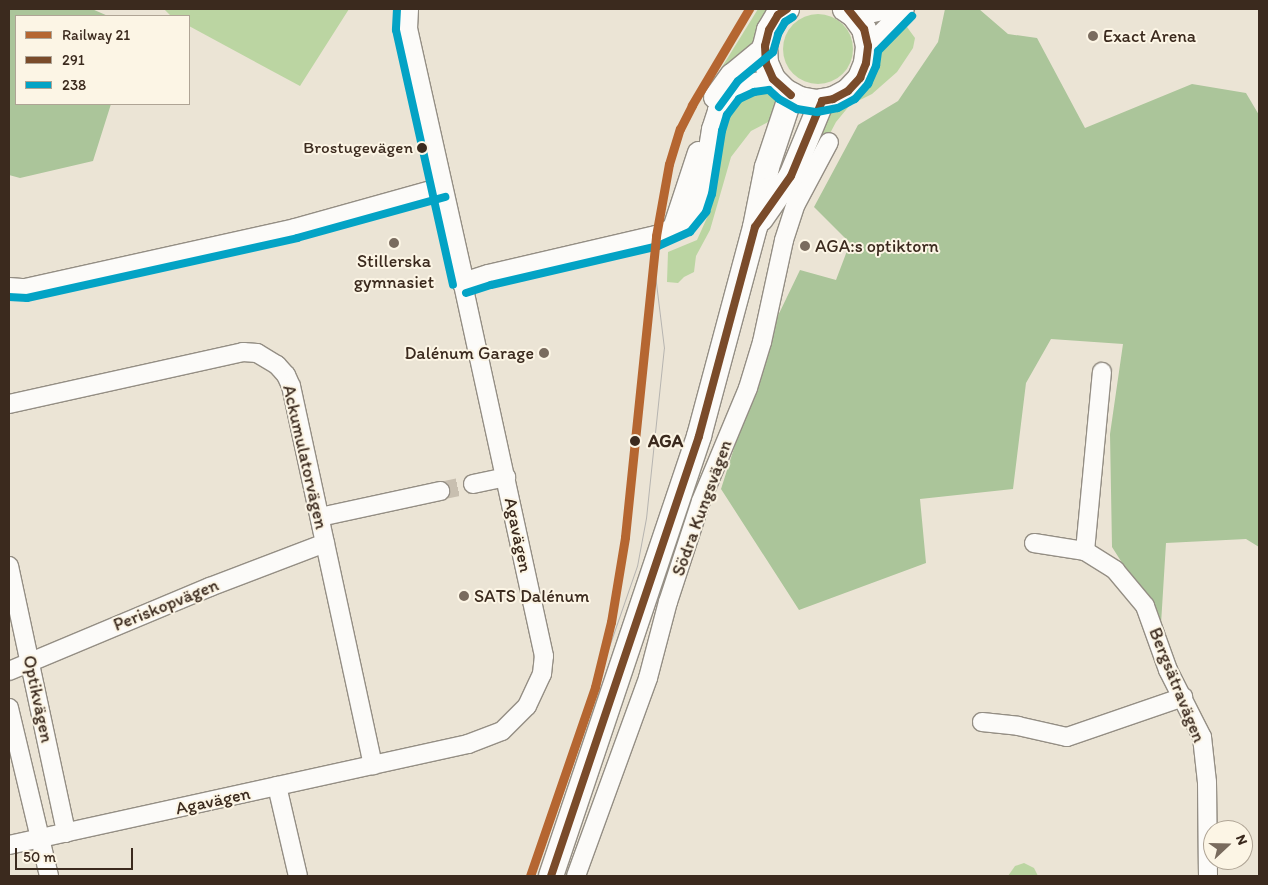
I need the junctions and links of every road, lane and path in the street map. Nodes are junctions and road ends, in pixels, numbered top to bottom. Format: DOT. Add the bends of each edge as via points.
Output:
graph roads {
  1 [pos="407,9"];
  2 [pos="787,9"];
  3 [pos="891,9"];
  4 [pos="904,9"];
  5 [pos="850,12"];
  6 [pos="765,46"];
  7 [pos="868,46"];
  8 [pos="773,79"];
  9 [pos="791,94"];
  10 [pos="822,101"];
  11 [pos="829,142"];
  12 [pos="442,187"];
  13 [pos="755,227"];
  14 [pos="673,228"];
  15 [pos="463,283"];
  16 [pos="9,287"];
  17 [pos="1102,372"];
  18 [pos="9,404"];
  19 [pos="506,477"];
  20 [pos="473,484"];
  21 [pos="440,491"];
  22 [pos="320,517"];
  23 [pos="1034,543"];
  24 [pos="325,544"];
  25 [pos="1085,551"];
  26 [pos="9,566"];
  27 [pos="30,662"];
  28 [pos="9,672"];
  29 [pos="1183,697"];
  30 [pos="9,708"];
  31 [pos="982,722"];
  32 [pos="373,765"];
  33 [pos="277,786"];
  34 [pos="66,833"];
  35 [pos="39,838"];
  36 [pos="9,845"];
  37 [pos="49,876"];
  38 [pos="298,876"];
  39 [pos="551,876"];
  40 [pos="576,876"];
  41 [pos="1208,876"];
  1 -- 12 [label="street, Agavägen" via="406,28"];
  2 -- 6 [label="main road" via="769,30"];
  3 -- 5 [label="street"];
  4 -- 7 [label="street"];
  5 -- 7 [label="main road" via="864,30"];
  6 -- 8 [label="main road" via="766,63"];
  6 -- 14 [label="street" via="731,74 711,102"];
  7 -- 10 [label="main road" via="860,78 848,91"];
  8 -- 9 [label="main road"];
  8 -- 14 [label="street" via="741,86 725,100 712,129 697,208 685,223"];
  9 -- 10 [label="main road" via="800,99"];
  9 -- 13 [label="main road, Södra Kungsvägen" via="767,167"];
  10 -- 13 [label="main road, Södra Kungsvägen" via="791,176"];
  11 -- 40 [label="street, Södra Kungsvägen" via="796,204 784,240 762,342 748,388 702,501 668,602 648,678"];
  12 -- 15 [label="street, Agavägen"];
  12 -- 16 [label="street" via="295,228 25,288"];
  13 -- 39 [label="main road, Södra Kungsvägen" via="696,444"];
  14 -- 15 [label="street" via="656,236 488,274"];
  15 -- 19 [label="street, Agavägen"];
  17 -- 25 [label="street"];
  18 -- 22 [label="street, Ackumulatorvägen" via="212,358 243,352 257,353 277,365 291,386"];
  19 -- 20 [label="street"];
  19 -- 32 [label="street, Agavägen" via="544,656 537,688 516,719 502,731"];
  21 -- 22 [label="street"];
  22 -- 24 [label="street, Ackumulatorvägen"];
  23 -- 25 [label="street, Bergsätravägen"];
  24 -- 27 [label="street, Periskopvägen" via="210,587"];
  24 -- 32 [label="street, Ackumulatorvägen"];
  25 -- 29 [label="street, Bergsätravägen" via="1115,570 1145,606 1168,670"];
  26 -- 27 [label="street, Optikvägen"];
  27 -- 28 [label="street, Periskopvägen"];
  27 -- 34 [label="street, Optikvägen"];
  29 -- 31 [label="street" via="1068,737"];
  29 -- 41 [label="street, Bergsätravägen" via="1202,737 1207,782"];
  30 -- 35 [label="street, Optikvägen"];
  32 -- 33 [label="street, Agavägen"];
  33 -- 34 [label="street, Agavägen"];
  33 -- 38 [label="street"];
  34 -- 35 [label="street, Agavägen"];
  35 -- 36 [label="street, Agavägen"];
  35 -- 37 [label="street, Optikvägen"];
}
